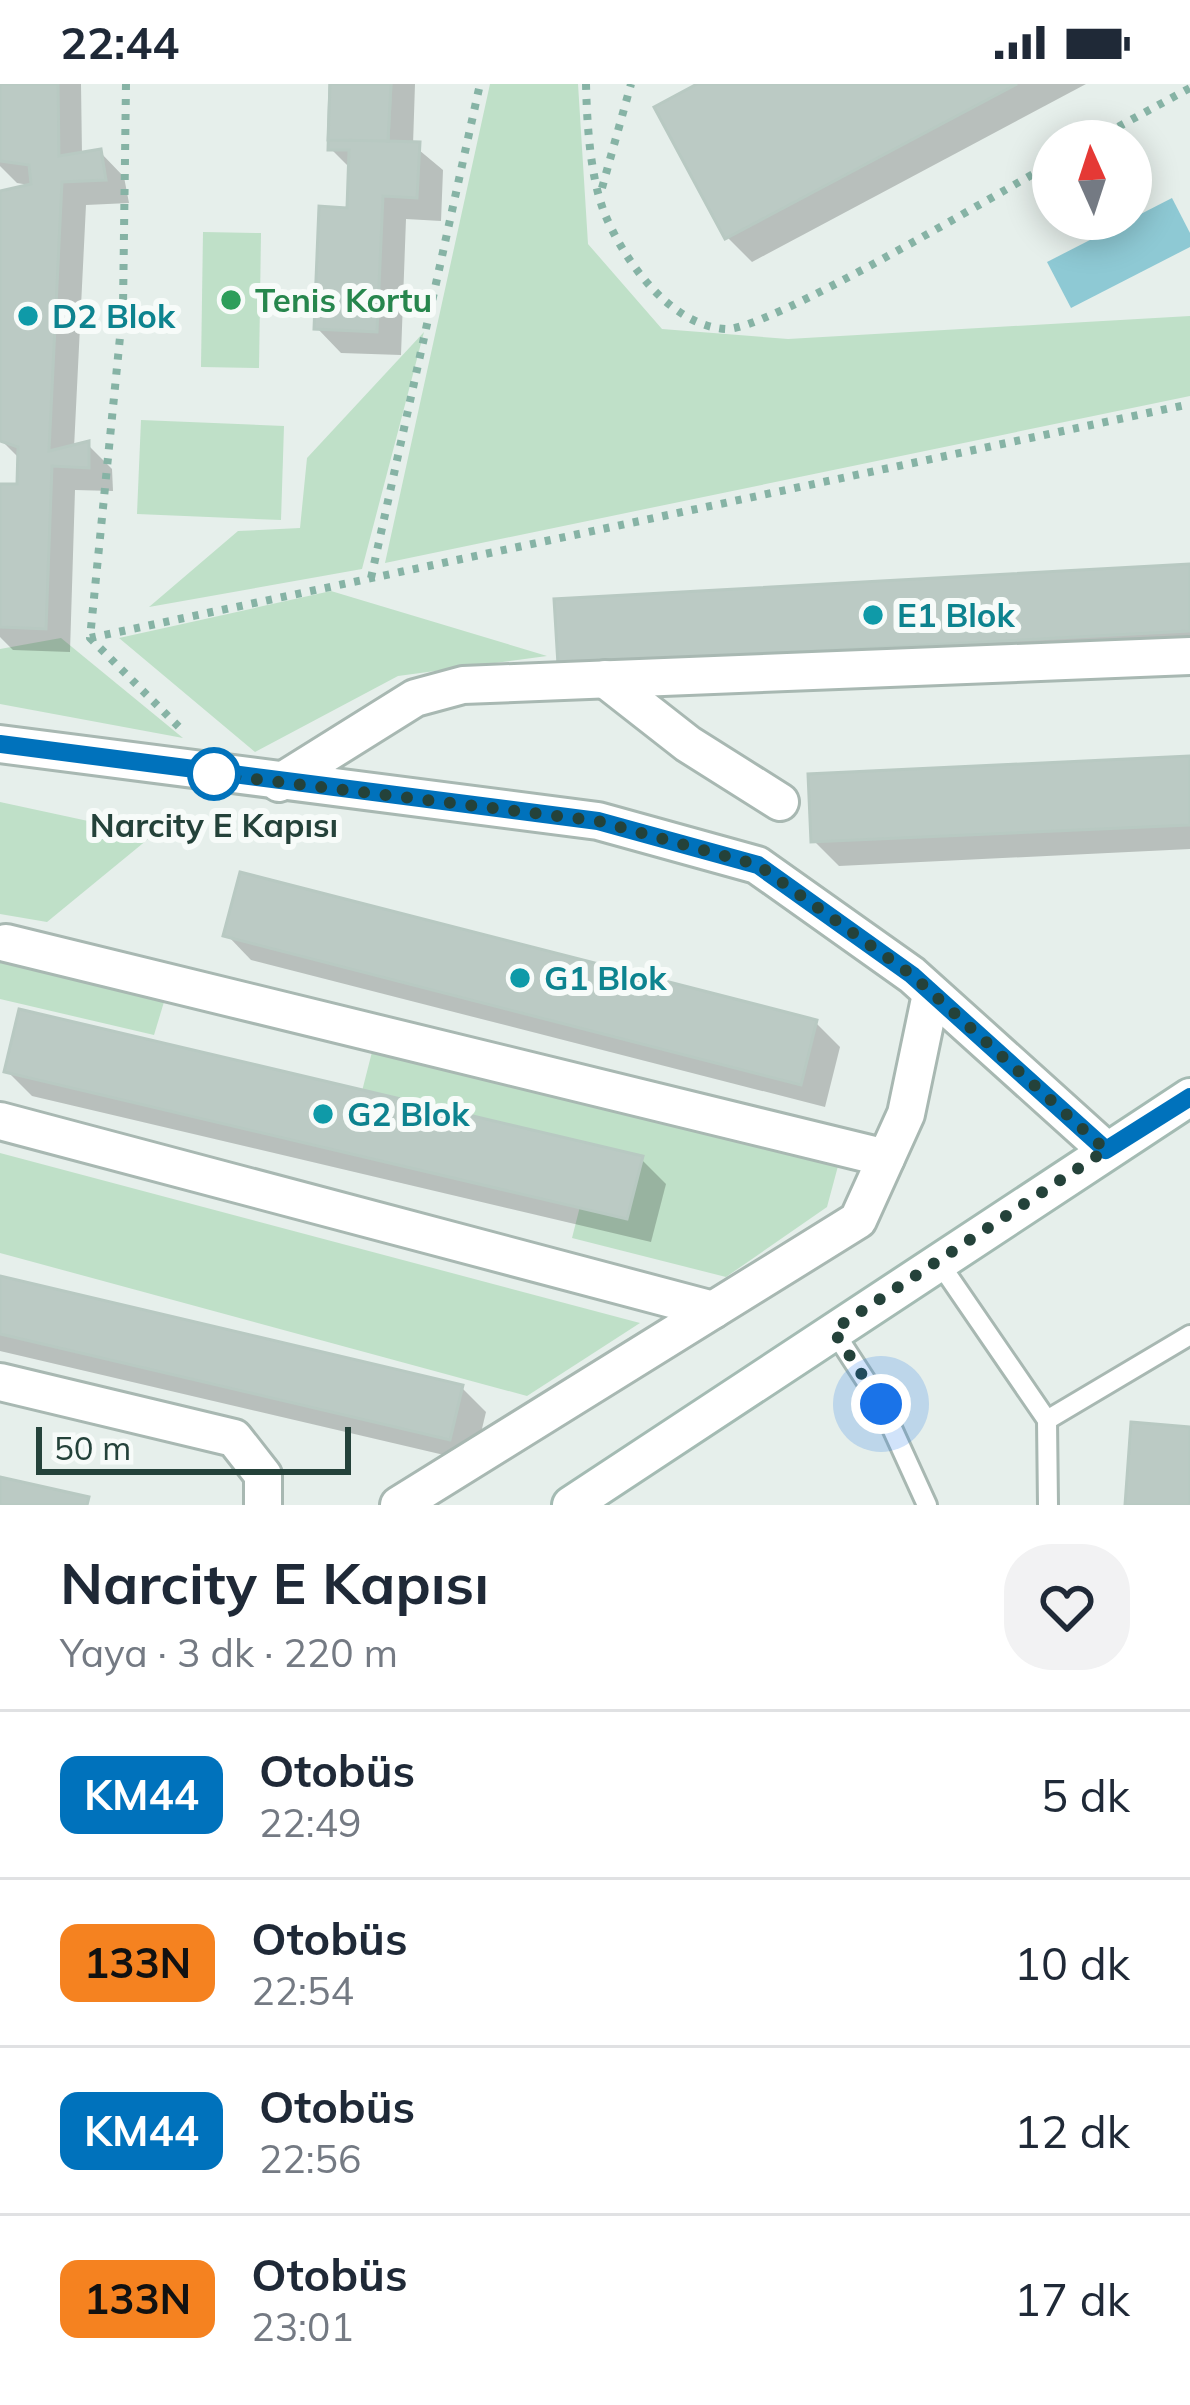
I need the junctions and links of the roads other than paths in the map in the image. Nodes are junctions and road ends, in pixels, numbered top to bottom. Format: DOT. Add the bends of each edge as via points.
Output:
graph roads {
  1 [pos="1190,656"];
  2 [pos="605,679"];
  3 [pos="0,744"];
  4 [pos="279,783"];
  5 [pos="780,802"];
  6 [pos="6,943"];
  7 [pos="931,994"];
  8 [pos="1190,1097"];
  9 [pos="0,1121"];
  10 [pos="1106,1150"];
  11 [pos="886,1158"];
  12 [pos="938,1261"];
  13 [pos="713,1310"];
  14 [pos="833,1330"];
  15 [pos="1190,1335"];
  16 [pos="0,1382"];
  17 [pos="1047,1420"];
  18 [pos="263,1505"];
  19 [pos="399,1505"];
  20 [pos="571,1505"];
  21 [pos="927,1505"];
  22 [pos="1048,1505"];
  1 -- 2 [label="street"];
  2 -- 4 [label="street" via="463,685 415,698"];
  2 -- 5 [label="street"];
  3 -- 4 [label="street"];
  4 -- 7 [label="street" via="598,821 758,865"];
  6 -- 11 [label="street"];
  7 -- 10 [label="street"];
  7 -- 11 [label="street" via="905,1114"];
  8 -- 10 [label="street"];
  9 -- 13 [label="street"];
  10 -- 12 [label="street"];
  11 -- 13 [label="street" via="858,1220"];
  12 -- 14 [label="street"];
  12 -- 17 [label="lane"];
  13 -- 19 [label="street"];
  14 -- 20 [label="street"];
  14 -- 21 [label="lane" via="881,1404"];
  15 -- 17 [label="lane"];
  16 -- 18 [label="street" via="234,1438 263,1475"];
  17 -- 22 [label="lane"];
}
